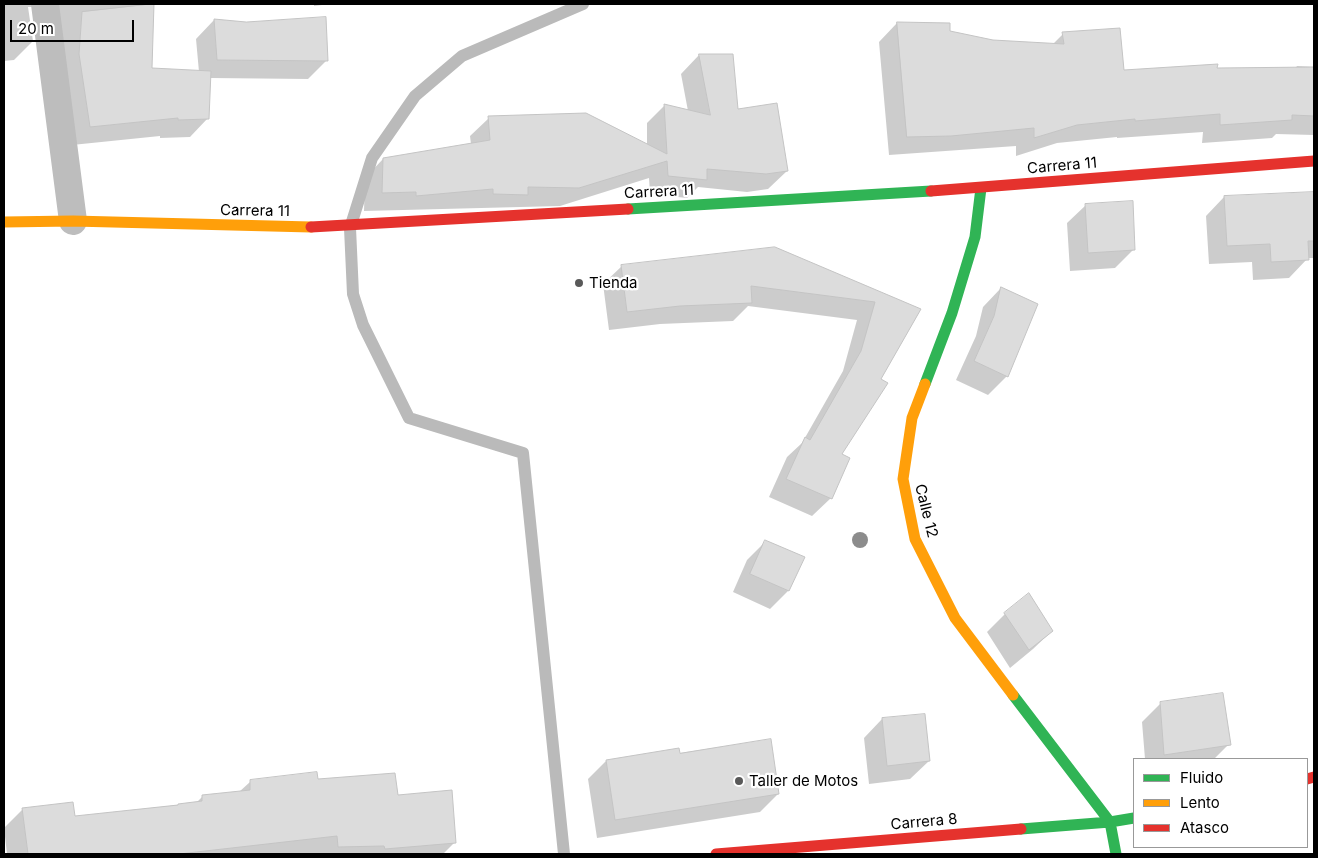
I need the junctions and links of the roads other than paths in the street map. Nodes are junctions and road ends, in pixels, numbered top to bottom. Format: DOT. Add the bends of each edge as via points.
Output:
graph roads {
  1 [pos="45,4"];
  2 [pos="1314,161"];
  3 [pos="981,188"];
  4 [pos="73,221"];
  5 [pos="4,222"];
  6 [pos="1133,818"];
  7 [pos="1110,822"];
  8 [pos="716,854"];
  9 [pos="1116,854"];
  1 -- 4 [label="street"];
  2 -- 3 [label="street, Carrera 11"];
  3 -- 4 [label="street, Carrera 11" via="325,227"];
  3 -- 7 [label="street, Calle 12" via="972,247 952,313 912,418 903,479 915,539 955,618"];
  4 -- 5 [label="street, Carrera 11"];
  6 -- 7 [label="street, Carrera 8"];
  7 -- 8 [label="street, Carrera 8"];
  7 -- 9 [label="street"];
}
